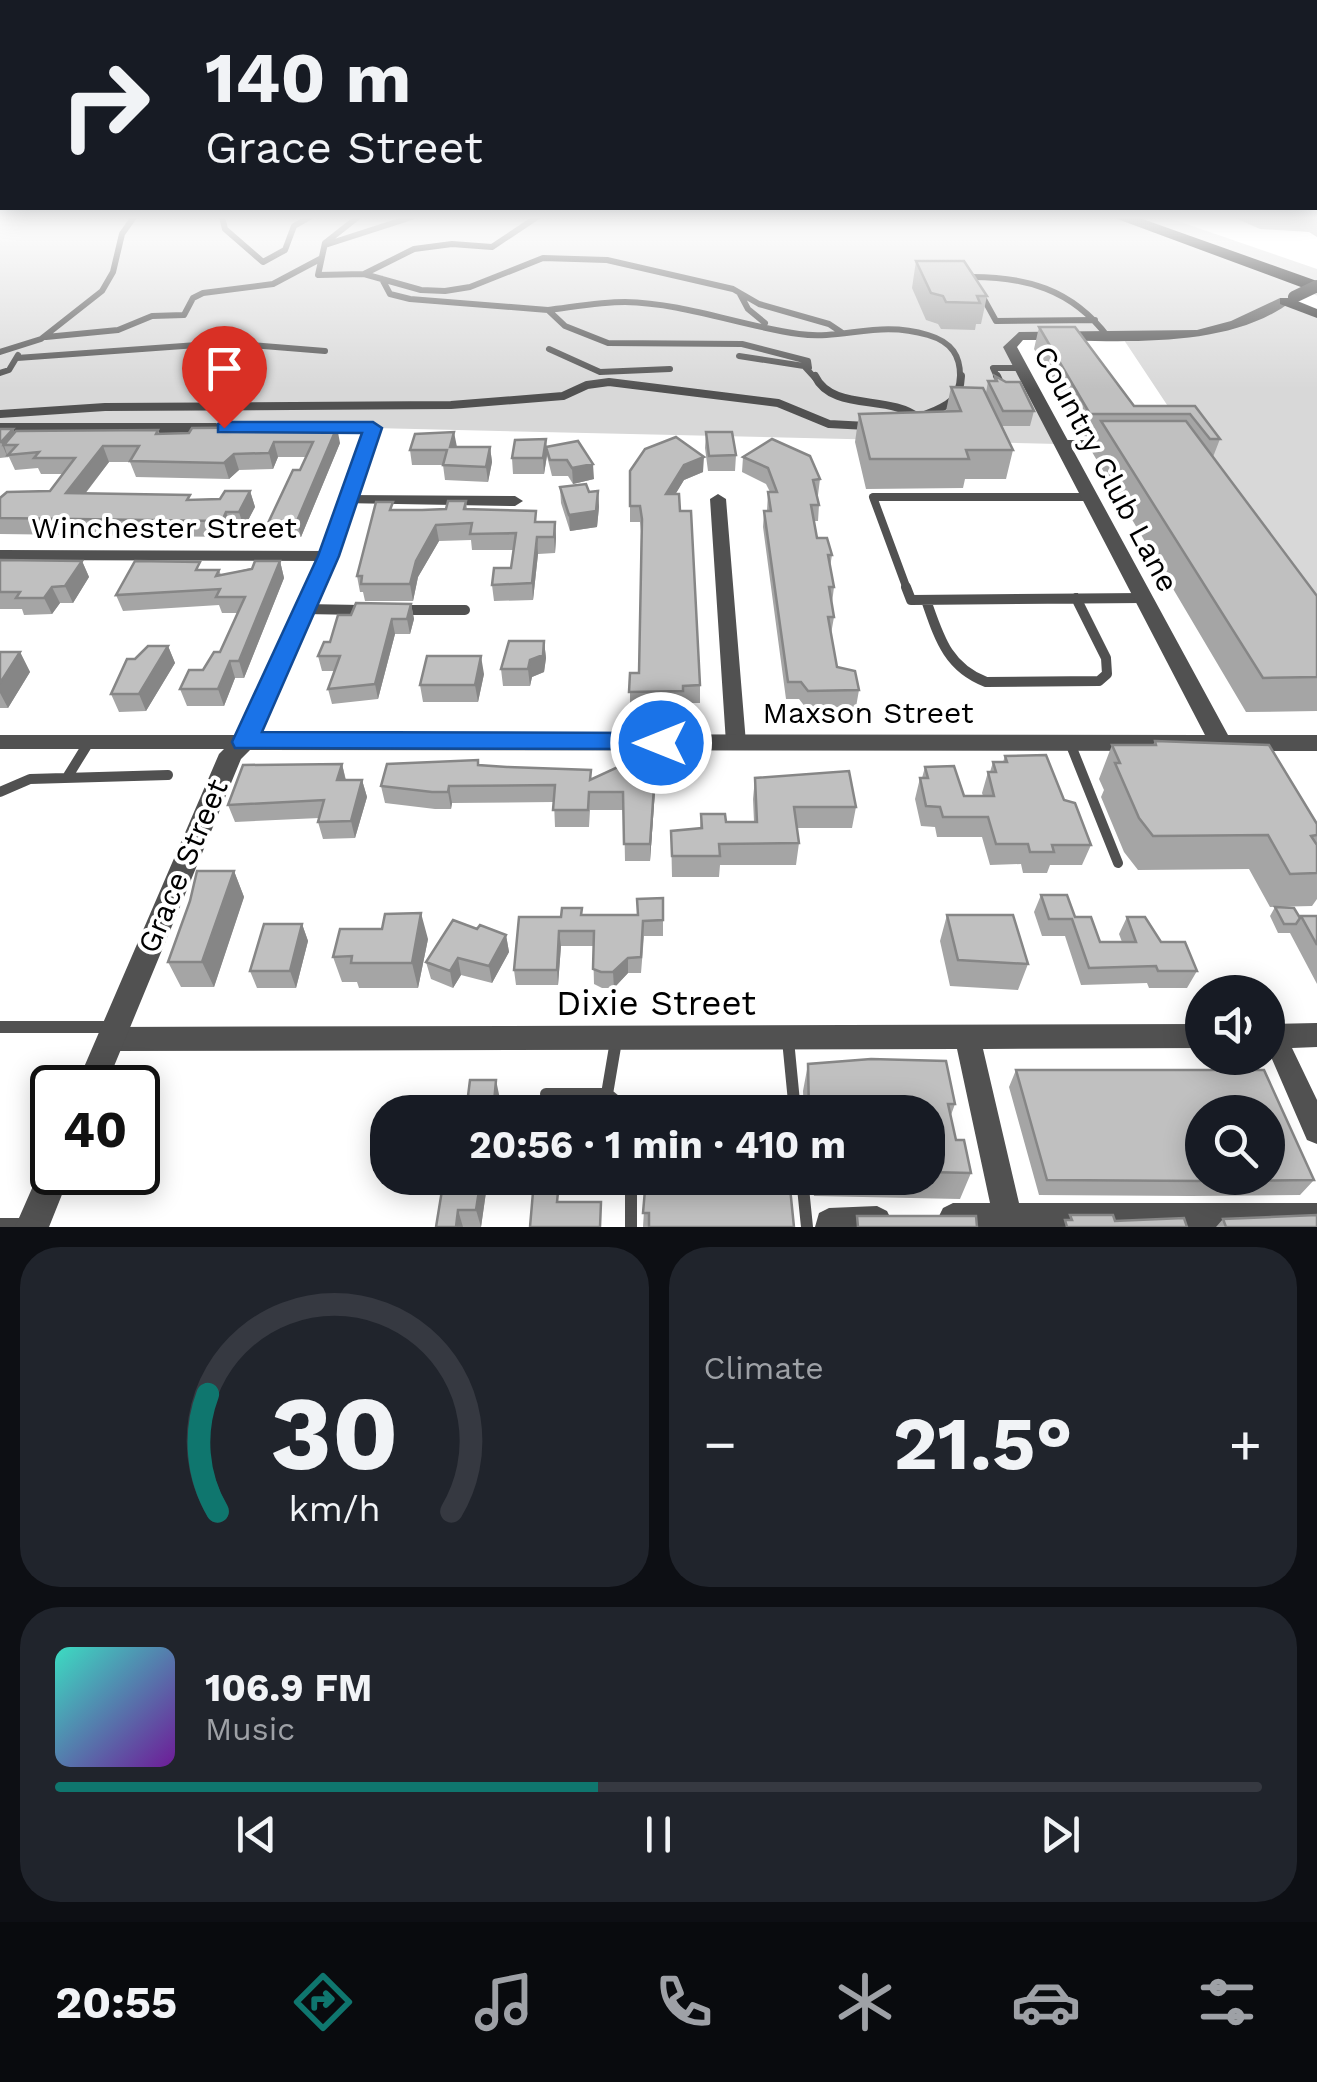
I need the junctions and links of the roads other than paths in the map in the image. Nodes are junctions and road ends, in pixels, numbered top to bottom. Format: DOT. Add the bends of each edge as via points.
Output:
graph roads {
  1 [pos="110,274"];
  2 [pos="292,274"];
  3 [pos="318,274"];
  4 [pos="352,274"];
  5 [pos="364,274"];
  6 [pos="500,274"];
  7 [pos="662,274"];
  8 [pos="1281,274"];
  9 [pos="971,277"];
  10 [pos="959,278"];
  11 [pos="382,279"];
  12 [pos="1317,287"];
  13 [pos="740,294"];
  14 [pos="1290,299"];
  15 [pos="548,310"];
  16 [pos="1317,314"];
  17 [pos="1095,320"];
  18 [pos="772,326"];
  19 [pos="1014,328"];
  20 [pos="841,332"];
  21 [pos="46,337"];
  22 [pos="1108,337"];
  23 [pos="549,349"];
  24 [pos="20,350"];
  25 [pos="324,351"];
  26 [pos="0,352"];
  27 [pos="739,356"];
  28 [pos="16,358"];
  29 [pos="670,368"];
  30 [pos="809,368"];
  31 [pos="1020,368"];
  32 [pos="0,374"];
  33 [pos="1032,389"];
  34 [pos="937,408"];
  35 [pos="908,409"];
  36 [pos="0,414"];
  37 [pos="919,418"];
  38 [pos="909,424"];
  39 [pos="881,426"];
  40 [pos="0,428"];
  41 [pos="236,428"];
  42 [pos="295,428"];
  43 [pos="1060,444"];
  44 [pos="1107,444"];
  45 [pos="1088,497"];
  46 [pos="718,499"];
  47 [pos="346,500"];
  48 [pos="514,502"];
  49 [pos="0,555"];
  50 [pos="328,556"];
  51 [pos="1076,598"];
  52 [pos="1143,598"];
  53 [pos="926,600"];
  54 [pos="304,609"];
  55 [pos="374,610"];
  56 [pos="392,610"];
  57 [pos="465,610"];
  58 [pos="0,742"];
  59 [pos="89,742"];
  60 [pos="244,742"];
  61 [pos="736,743"];
  62 [pos="1070,743"];
  63 [pos="1317,743"];
  64 [pos="1238,748"];
  65 [pos="68,776"];
  66 [pos="168,776"];
  67 [pos="0,792"];
  68 [pos="1118,863"];
  69 [pos="0,1027"];
  70 [pos="113,1033"];
  71 [pos="967,1036"];
  72 [pos="1185,1036"];
  73 [pos="1285,1036"];
  74 [pos="1317,1036"];
  75 [pos="788,1037"];
  76 [pos="616,1038"];
  77 [pos="100,1065"];
  78 [pos="1285,1066"];
  79 [pos="546,1094"];
  80 [pos="607,1094"];
  81 [pos="794,1095"];
  82 [pos="1317,1130"];
  83 [pos="41,1195"];
  84 [pos="631,1195"];
  85 [pos="804,1195"];
  86 [pos="1317,1218"];
  87 [pos="1009,1222"];
  88 [pos="1184,1222"];
  89 [pos="22,1225"];
  90 [pos="631,1227"];
  91 [pos="807,1227"];
  92 [pos="830,1227"];
  1 -- 21 [label="lane" via="108,285"];
  2 -- 21 [label="lane" via="273,284 198,295 184,315"];
  3 -- 4 [label="lane"];
  5 -- 11 [label="lane"];
  6 -- 11 [label="lane" via="458,290 421,290"];
  7 -- 13 [label="lane"];
  8 -- 12 [label="highway"];
  9 -- 10 [label="lane"];
  9 -- 17 [label="lane" via="1014,276"];
  9 -- 19 [label="lane" via="996,321"];
  11 -- 15 [label="lane" via="390,294 413,300"];
  12 -- 14 [label="main road, Country Club Lane, bridge"];
  13 -- 18 [label="lane" via="748,310"];
  13 -- 20 [label="lane"];
  14 -- 16 [label="main road"];
  14 -- 22 [label="street, Country Club Lane" via="1216,330"];
  15 -- 18 [label="lane" via="625,302"];
  15 -- 30 [label="lane" via="554,322 593,340 744,344 808,361"];
  17 -- 19 [label="lane"];
  17 -- 22 [label="lane"];
  18 -- 20 [label="lane" via="799,334"];
  19 -- 22 [label="street, Country Club Lane"];
  19 -- 31 [label="street, Country Club Lane" via="1010,347"];
  20 -- 34 [label="lane" via="872,326 944,342 962,364 960,394"];
  21 -- 24 [label="lane"];
  23 -- 29 [label="lane" via="600,372"];
  24 -- 26 [label="lane"];
  24 -- 28 [label="lane"];
  25 -- 28 [label="lane" via="225,343"];
  27 -- 30 [label="lane"];
  28 -- 32 [label="lane"];
  30 -- 35 [label="lane" via="817,387 830,395"];
  31 -- 33 [label="street, Country Club Lane"];
  31 -- 33 [label="lane" via="993,368 1003,390"];
  33 -- 43 [label="street, Country Club Lane"];
  34 -- 35 [label="lane"];
  34 -- 37 [label="lane"];
  35 -- 37 [label="lane"];
  36 -- 39 [label="lane" via="132,406 433,406 563,396 609,382 778,404 829,424"];
  37 -- 38 [label="lane"];
  40 -- 41 [label="street"];
  42 -- 47 [label="street, Grace Street" via="373,428"];
  43 -- 44 [label="lane"];
  43 -- 45 [label="street, Country Club Lane"];
  45 -- 52 [label="street, Country Club Lane"];
  45 -- 53 [label="lane" via="873,497 911,600"];
  46 -- 61 [label="street"];
  47 -- 48 [label="street"];
  47 -- 50 [label="street, Grace Street"];
  49 -- 50 [label="street, Winchester Street"];
  50 -- 54 [label="street, Grace Street"];
  51 -- 52 [label="lane"];
  51 -- 53 [label="lane"];
  51 -- 53 [label="lane" via="1106,658 1107,674 1098,682 969,677 951,666"];
  52 -- 64 [label="street, Country Club Lane"];
  54 -- 55 [label="lane"];
  54 -- 60 [label="street, Grace Street"];
  56 -- 57 [label="lane"];
  58 -- 59 [label="street, Maxson Street"];
  59 -- 60 [label="street, Maxson Street"];
  59 -- 65 [label="lane"];
  60 -- 61 [label="street, Maxson Street"];
  60 -- 70 [label="street, Grace Street" via="231,754"];
  61 -- 62 [label="street, Maxson Street"];
  62 -- 64 [label="street, Maxson Street"];
  62 -- 68 [label="lane"];
  63 -- 64 [label="street, Maxson Street"];
  65 -- 66 [label="lane"];
  65 -- 67 [label="lane" via="30,779"];
  69 -- 70 [label="lane"];
  70 -- 76 [label="street, Dixie Street"];
  70 -- 77 [label="street, Grace Street"];
  71 -- 72 [label="street, Dixie Street"];
  71 -- 75 [label="street, Dixie Street"];
  71 -- 87 [label="street"];
  73 -- 74 [label="street"];
  75 -- 76 [label="street, Dixie Street"];
  75 -- 81 [label="lane"];
  76 -- 80 [label="lane"];
  78 -- 82 [label="street"];
  79 -- 80 [label="lane"];
  83 -- 89 [label="street"];
  84 -- 90 [label="lane"];
  85 -- 91 [label="lane"];
  86 -- 88 [label="street"];
  87 -- 88 [label="street"];
  87 -- 92 [label="street"];
}
